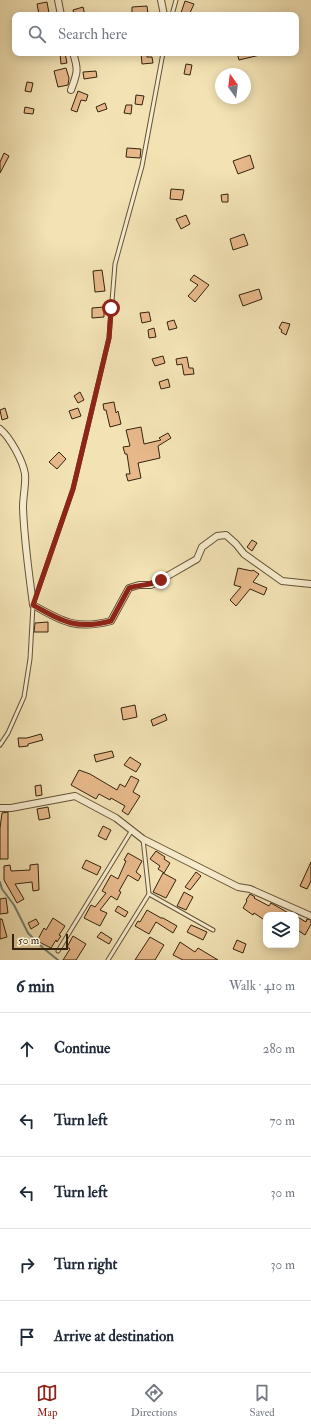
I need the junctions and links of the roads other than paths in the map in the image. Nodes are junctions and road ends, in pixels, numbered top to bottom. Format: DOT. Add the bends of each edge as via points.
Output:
graph roads {
  1 [pos="58,0"];
  2 [pos="161,0"];
  3 [pos="176,0"];
  4 [pos="60,12"];
  5 [pos="163,12"];
  6 [pos="173,12"];
  7 [pos="74,56"];
  8 [pos="162,56"];
  9 [pos="71,90"];
  10 [pos="0,429"];
  11 [pos="311,584"];
  12 [pos="33,605"];
  13 [pos="0,745"];
  14 [pos="0,808"];
  15 [pos="132,830"];
  16 [pos="143,839"];
  17 [pos="149,894"];
  18 [pos="311,916"];
  19 [pos="213,930"];
  20 [pos="58,950"];
  21 [pos="108,960"];
  1 -- 4 [label="street"];
  2 -- 5 [label="street"];
  3 -- 6 [label="lane"];
  7 -- 9 [label="street" via="77,75"];
  8 -- 12 [label="lane" via="142,166 115,264 107,346 73,489"];
  10 -- 12 [label="street" via="5,432 18,454 25,473 23,507"];
  11 -- 12 [label="street" via="282,581 244,554 226,535 217,536 202,547 197,559 151,585 129,588 111,621 96,625 79,625 60,620"];
  12 -- 13 [label="lane" via="30,659 24,698"];
  14 -- 15 [label="street" via="75,796 116,818"];
  15 -- 16 [label="street"];
  15 -- 20 [label="lane"];
  16 -- 17 [label="lane"];
  16 -- 18 [label="street" via="238,887 250,888"];
  17 -- 19 [label="lane"];
  17 -- 21 [label="lane"];
}
